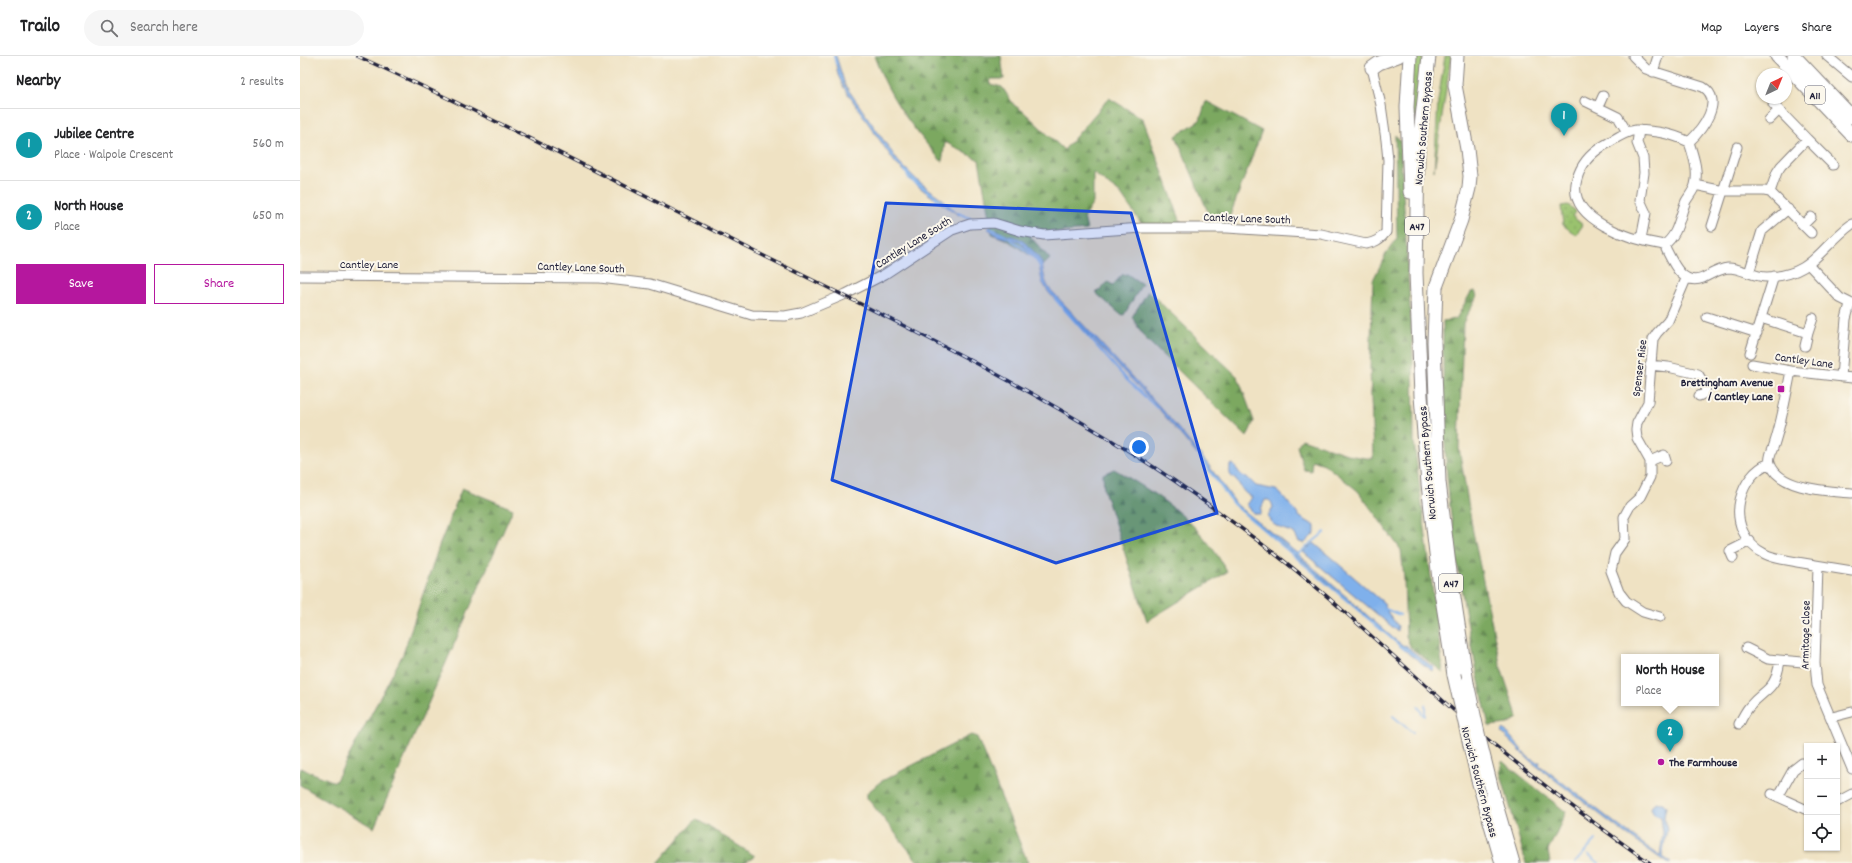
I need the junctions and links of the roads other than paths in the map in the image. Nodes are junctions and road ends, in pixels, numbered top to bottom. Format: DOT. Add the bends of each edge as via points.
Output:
graph roads {
  1 [pos="1398,56"];
  2 [pos="1410,56"];
  3 [pos="1429,56"];
  4 [pos="1456,56"];
  5 [pos="1633,56"];
  6 [pos="1658,56"];
  7 [pos="1777,56"];
  8 [pos="1794,56"];
  9 [pos="1827,56"];
  10 [pos="1371,62"];
  11 [pos="1654,72"];
  12 [pos="1852,77"];
  13 [pos="1603,96"];
  14 [pos="1585,101"];
  15 [pos="1598,107"];
  16 [pos="1852,117"];
  17 [pos="1769,120"];
  18 [pos="1639,130"];
  19 [pos="1627,132"];
  20 [pos="1852,134"];
  21 [pos="1807,139"];
  22 [pos="1689,142"];
  23 [pos="1737,147"];
  24 [pos="1827,163"];
  25 [pos="1695,185"];
  26 [pos="1724,191"];
  27 [pos="1770,192"];
  28 [pos="1788,209"];
  29 [pos="1811,217"];
  30 [pos="1851,224"];
  31 [pos="1803,225"];
  32 [pos="1712,226"];
  33 [pos="1812,233"];
  34 [pos="1641,239"];
  35 [pos="1664,245"];
  36 [pos="1809,265"];
  37 [pos="1749,273"];
  38 [pos="300,276"];
  39 [pos="438,276"];
  40 [pos="1774,276"];
  41 [pos="1686,279"];
  42 [pos="1851,304"];
  43 [pos="1707,317"];
  44 [pos="1761,318"];
  45 [pos="1813,318"];
  46 [pos="1757,333"];
  47 [pos="1808,333"];
  48 [pos="1805,346"];
  49 [pos="1750,353"];
  50 [pos="1752,364"];
  51 [pos="1650,365"];
  52 [pos="1791,371"];
  53 [pos="1840,377"];
  54 [pos="1852,378"];
  55 [pos="1421,396"];
  56 [pos="1699,396"];
  57 [pos="1664,456"];
  58 [pos="1650,461"];
  59 [pos="1770,463"];
  60 [pos="1852,493"];
  61 [pos="1750,541"];
  62 [pos="1730,551"];
  63 [pos="1818,566"];
  64 [pos="1852,571"];
  65 [pos="1660,617"];
  66 [pos="1752,648"];
  67 [pos="1780,661"];
  68 [pos="1815,663"];
  69 [pos="1852,712"];
  70 [pos="1832,717"];
  71 [pos="1739,718"];
  72 [pos="1798,762"];
  73 [pos="1852,769"];
  74 [pos="1852,794"];
  75 [pos="1840,800"];
  76 [pos="1804,809"];
  77 [pos="1502,863"];
  78 [pos="1513,863"];
  1 -- 10 [label="highway" via="1379,63"];
  2 -- 55 [label="highway, A47" via="1407,107 1408,160"];
  3 -- 55 [label="highway, Norwich Southern Bypass / A47" via="1418,153 1416,273"];
  4 -- 78 [label="highway, A47, bridge" via="1455,85 1467,149 1469,182 1462,216 1436,286 1434,342 1439,482 1468,683 1493,794"];
  5 -- 11 [label="street" via="1646,69"];
  6 -- 11 [label="street"];
  7 -- 20 [label="highway, A11"];
  8 -- 16 [label="highway, A11"];
  9 -- 12 [label="street"];
  10 -- 39 [label="street, Cantley Lane South" via="1382,110 1388,160 1387,222 1386,232 1377,241 1366,244 1321,234 1227,228 1142,228 1044,235 994,223 970,224 952,230 885,274 846,294 801,313 785,316 752,315 650,284 628,280 594,277"];
  11 -- 22 [label="street" via="1703,87 1711,94 1712,103 1706,123"];
  13 -- 15 [label="street"];
  14 -- 15 [label="street"];
  15 -- 19 [label="street" via="1618,116"];
  17 -- 21 [label="street" via="1776,107"];
  18 -- 19 [label="street"];
  18 -- 22 [label="street" via="1654,130"];
  18 -- 34 [label="street" via="1638,143 1644,173 1640,200 1646,213"];
  19 -- 34 [label="street" via="1596,150 1586,159 1574,189 1578,200 1594,220 1611,230"];
  21 -- 24 [label="street"];
  21 -- 27 [label="street" via="1781,166"];
  22 -- 25 [label="street" via="1694,158"];
  23 -- 26 [label="street"];
  25 -- 26 [label="street"];
  25 -- 35 [label="street" via="1677,230"];
  26 -- 27 [label="street"];
  26 -- 32 [label="street"];
  27 -- 28 [label="street"];
  28 -- 31 [label="street"];
  28 -- 37 [label="street" via="1762,231"];
  29 -- 31 [label="street"];
  30 -- 36 [label="street"];
  31 -- 33 [label="street"];
  34 -- 35 [label="street"];
  35 -- 41 [label="street" via="1680,274"];
  36 -- 40 [label="street" via="1799,271"];
  36 -- 42 [label="street" via="1840,298"];
  37 -- 40 [label="street"];
  37 -- 41 [label="street" via="1728,268 1701,279"];
  38 -- 39 [label="street, Cantley Lane"];
  40 -- 44 [label="street"];
  41 -- 51 [label="street, Spenser Rise" via="1668,321 1653,339"];
  42 -- 53 [label="street" via="1846,319"];
  43 -- 46 [label="street"];
  44 -- 46 [label="street"];
  44 -- 47 [label="street"];
  45 -- 47 [label="street"];
  46 -- 49 [label="street"];
  47 -- 48 [label="street"];
  50 -- 52 [label="street, Cantley Lane"];
  51 -- 56 [label="street" via="1698,374 1706,387 1705,392"];
  51 -- 58 [label="street, Spenser Rise" via="1648,402 1636,430 1637,438"];
  52 -- 53 [label="street, Cantley Lane"];
  52 -- 59 [label="street"];
  53 -- 54 [label="street, Cantley Lane"];
  55 -- 77 [label="highway, Norwich Southern Bypass / A47, bridge" via="1439,579 1454,675 1478,780"];
  57 -- 58 [label="street"];
  58 -- 65 [label="street" via="1650,476 1640,497 1630,506 1624,517 1625,539 1611,562 1611,571 1619,592 1626,601 1643,612"];
  59 -- 60 [label="street" via="1780,476 1802,487"];
  59 -- 61 [label="street" via="1762,467 1747,482 1740,500 1738,521"];
  61 -- 62 [label="street"];
  61 -- 63 [label="street" via="1764,554"];
  63 -- 64 [label="street"];
  63 -- 68 [label="street, Armitage Close"];
  66 -- 67 [label="street" via="1768,659"];
  67 -- 68 [label="street"];
  67 -- 71 [label="street" via="1773,685"];
  68 -- 70 [label="street, Armitage Close" via="1817,684"];
  69 -- 70 [label="street"];
  70 -- 73 [label="street, Armitage Close"];
  72 -- 76 [label="street" via="1775,795"];
  74 -- 75 [label="street"];
}
